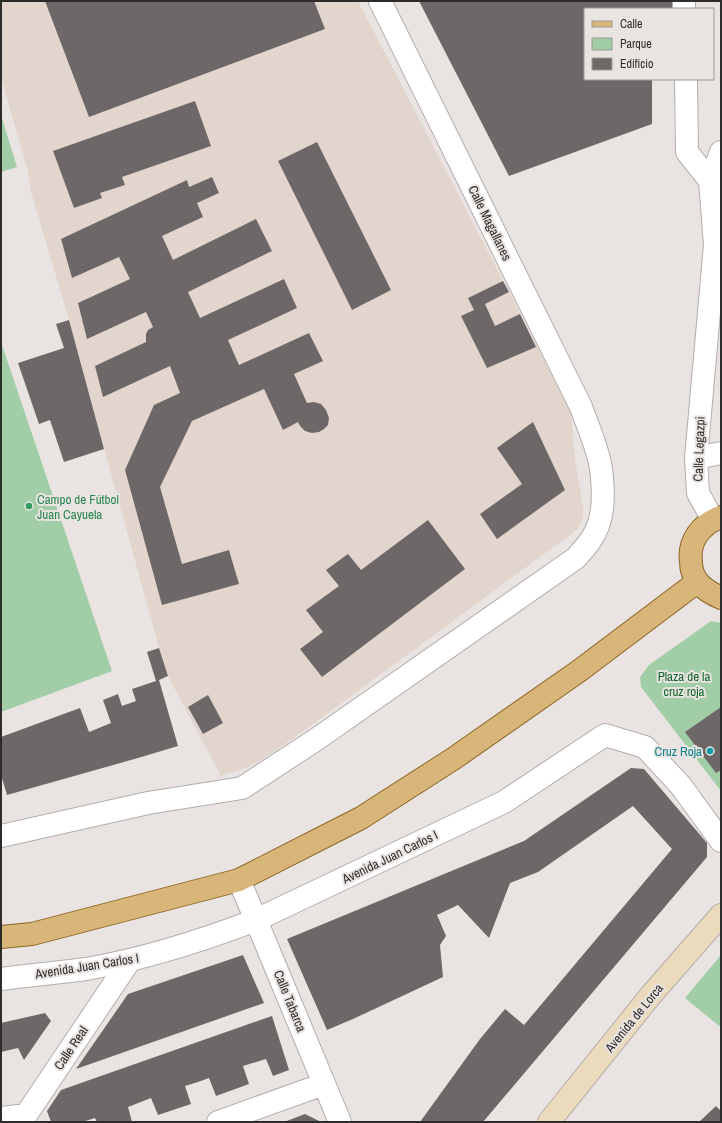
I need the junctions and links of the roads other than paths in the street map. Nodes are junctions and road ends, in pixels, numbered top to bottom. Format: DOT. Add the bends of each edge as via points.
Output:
graph roads {
  1 [pos="380,1"];
  2 [pos="686,80"];
  3 [pos="721,152"];
  4 [pos="710,181"];
  5 [pos="718,244"];
  6 [pos="721,338"];
  7 [pos="704,374"];
  8 [pos="721,452"];
  9 [pos="696,458"];
  10 [pos="717,518"];
  11 [pos="697,582"];
  12 [pos="721,598"];
  13 [pos="1,836"];
  14 [pos="721,842"];
  15 [pos="239,880"];
  16 [pos="721,915"];
  17 [pos="256,920"];
  18 [pos="1,937"];
  19 [pos="130,960"];
  20 [pos="1,979"];
  21 [pos="324,1084"];
  22 [pos="1,1118"];
  23 [pos="27,1118"];
  24 [pos="218,1122"];
  25 [pos="340,1122"];
  26 [pos="549,1122"];
  1 -- 13 [label="street, Calle Magallanes" via="581,407 601,468 603,498 600,520 591,541 576,558 314,741 242,788 148,803"];
  2 -- 4 [label="street" via="687,152"];
  3 -- 4 [label="street"];
  4 -- 5 [label="street, Calle Legazpi"];
  5 -- 7 [label="street, Calle Legazpi"];
  6 -- 7 [label="street, Calle Legazpi"];
  7 -- 9 [label="street, Calle Legazpi"];
  8 -- 9 [label="street"];
  9 -- 10 [label="street, Calle Legazpi" via="698,493"];
  10 -- 11 [label="main road" via="701,528 693,540 690,554"];
  11 -- 12 [label="main road" via="708,592"];
  11 -- 15 [label="main road" via="579,672 446,763 361,818"];
  14 -- 17 [label="street, Avenida Juan Carlos I" via="681,786 645,747 606,735 504,802"];
  15 -- 17 [label="street, Calle Tabarca"];
  15 -- 18 [label="main road" via="32,934"];
  16 -- 26 [label="street, Avenida de Lorca" via="651,995"];
  17 -- 19 [label="street, Avenida Juan Carlos I" via="202,940"];
  17 -- 21 [label="street, Calle Tabarca"];
  19 -- 20 [label="street, Avenida Juan Carlos I" via="85,969"];
  19 -- 23 [label="street, Calle Real"];
  21 -- 24 [label="street"];
  21 -- 25 [label="street, Calle Tabarca"];
  22 -- 23 [label="street, Calle Real"];
}
